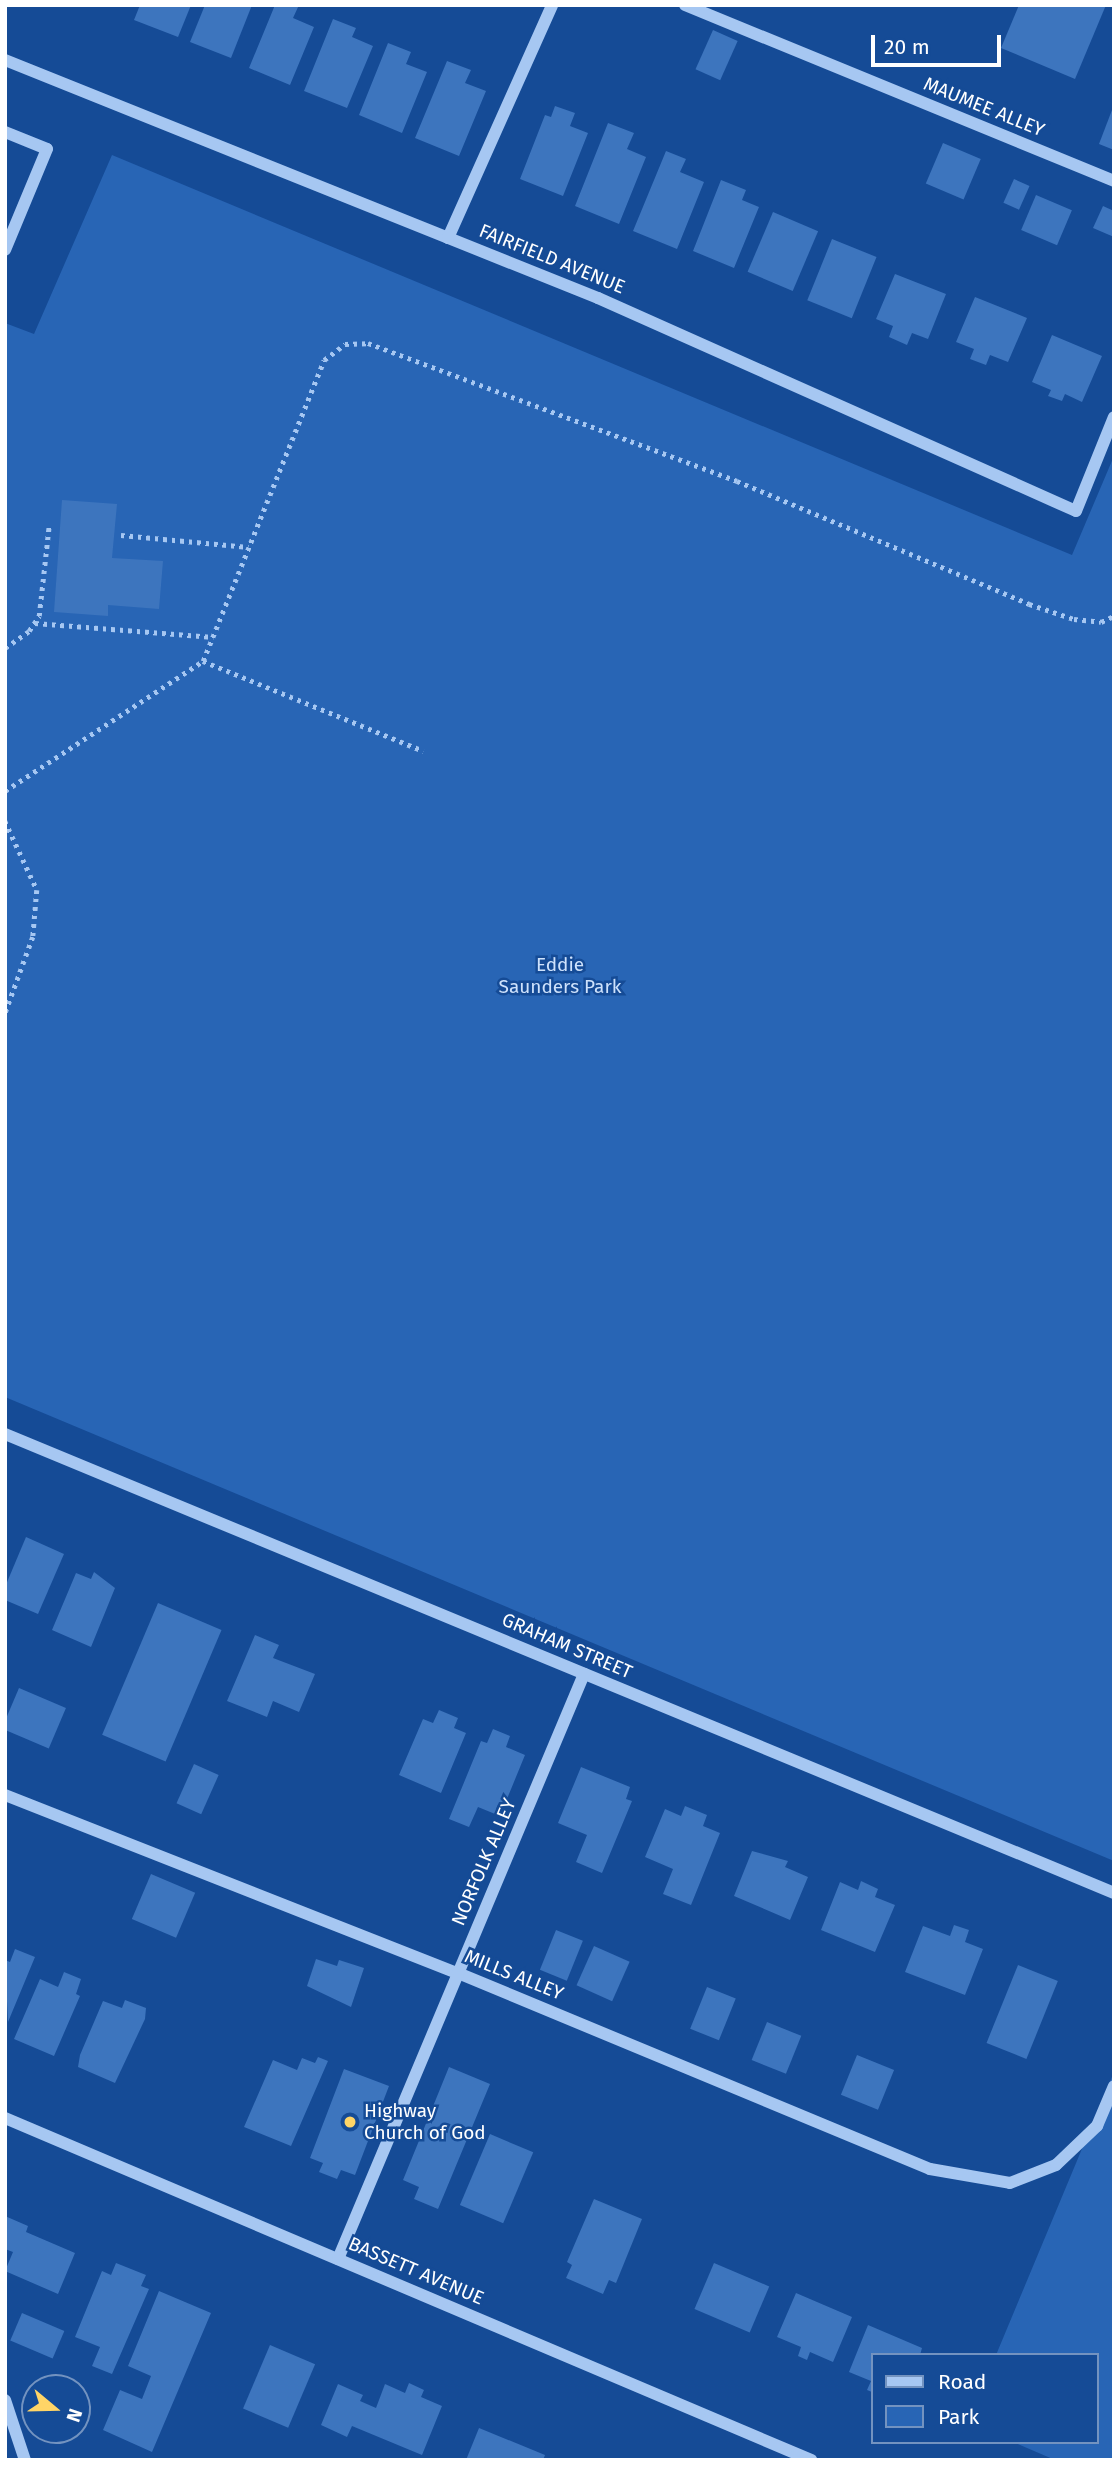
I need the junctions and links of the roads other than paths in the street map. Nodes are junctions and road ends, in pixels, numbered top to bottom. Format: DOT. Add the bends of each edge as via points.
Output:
graph roads {
  1 [pos="552,5"];
  2 [pos="685,5"];
  3 [pos="5,60"];
  4 [pos="5,132"];
  5 [pos="1114,181"];
  6 [pos="448,238"];
  7 [pos="5,250"];
  8 [pos="1114,417"];
  9 [pos="5,1434"];
  10 [pos="584,1674"];
  11 [pos="5,1795"];
  12 [pos="1114,1893"];
  13 [pos="458,1973"];
  14 [pos="1114,2086"];
  15 [pos="5,2118"];
  16 [pos="338,2259"];
  17 [pos="5,2400"];
  18 [pos="25,2460"];
  19 [pos="811,2460"];
  1 -- 6 [label="street"];
  2 -- 5 [label="street, MAUMEE ALLEY"];
  3 -- 6 [label="street, FAIRFIELD AVENUE"];
  4 -- 7 [label="street" via="47,149"];
  6 -- 8 [label="street, FAIRFIELD AVENUE" via="598,298 1076,511"];
  9 -- 10 [label="street, GRAHAM STREET"];
  10 -- 12 [label="street, GRAHAM STREET"];
  10 -- 13 [label="street, NORFOLK ALLEY"];
  11 -- 13 [label="street, MILLS ALLEY"];
  13 -- 14 [label="street, MILLS ALLEY" via="930,2169 1010,2183 1056,2165 1097,2126"];
  13 -- 16 [label="street, NORFOLK ALLEY"];
  15 -- 16 [label="street, BASSETT AVENUE"];
  16 -- 19 [label="street, BASSETT AVENUE"];
  17 -- 18 [label="street"];
}
